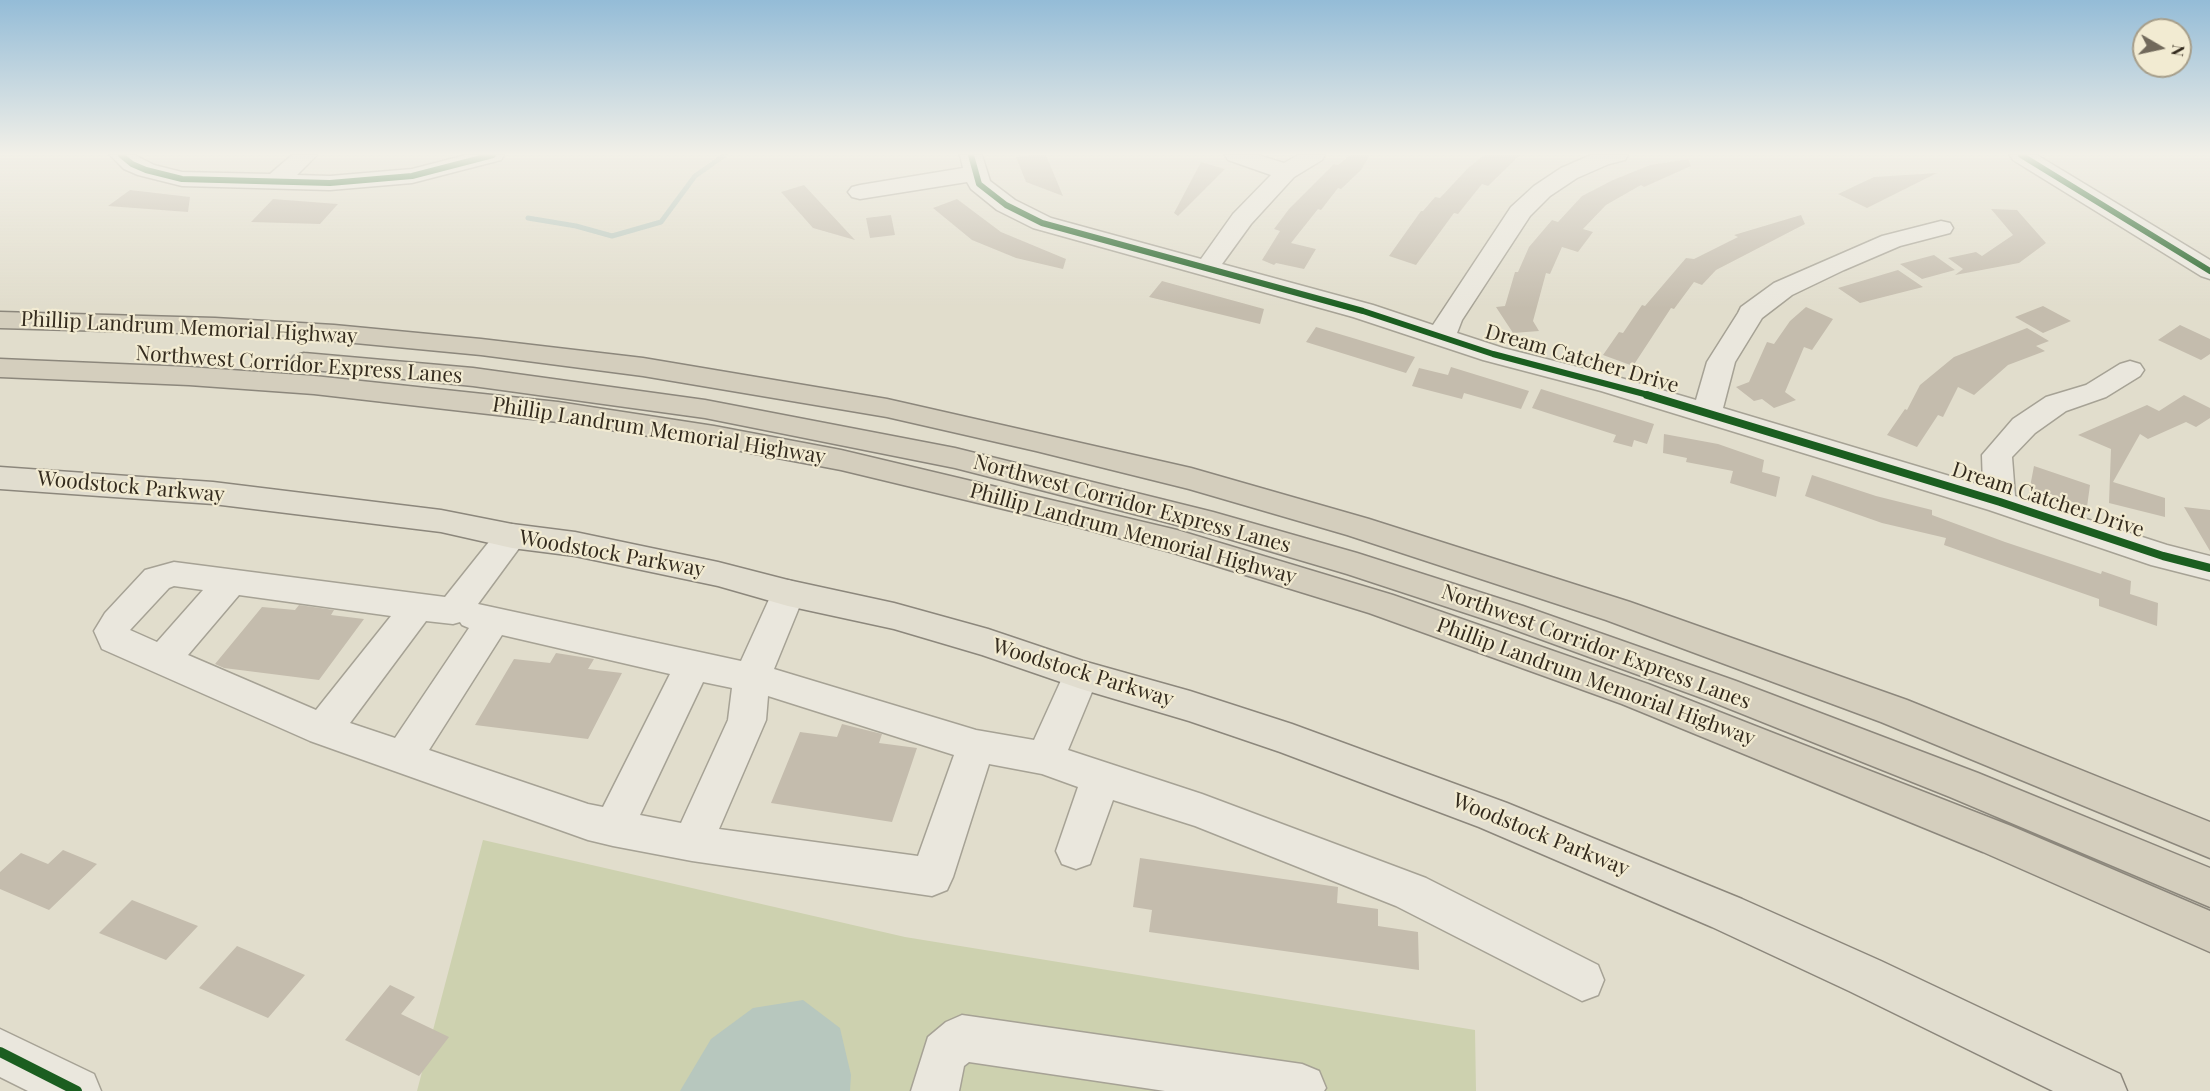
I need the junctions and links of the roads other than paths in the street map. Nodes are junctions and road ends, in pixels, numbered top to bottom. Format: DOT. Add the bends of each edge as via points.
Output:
graph roads {
  1 [pos="1008,206"];
  2 [pos="1254,206"];
  3 [pos="1526,206"];
  4 [pos="2104,206"];
  5 [pos="1941,228"];
  6 [pos="1206,269"];
  7 [pos="2210,271"];
  8 [pos="0,320"];
  9 [pos="1442,337"];
  10 [pos="0,348"];
  11 [pos="0,368"];
  12 [pos="2130,370"];
  13 [pos="1707,413"];
  14 [pos="0,478"];
  15 [pos="2000,502"];
  16 [pos="512,536"];
  17 [pos="2210,568"];
  18 [pos="232,581"];
  19 [pos="788,593"];
  20 [pos="436,608"];
  21 [pos="494,620"];
  22 [pos="162,660"];
  23 [pos="693,665"];
  24 [pos="1081,675"];
  25 [pos="752,679"];
  26 [pos="322,730"];
  27 [pos="976,746"];
  28 [pos="404,757"];
  29 [pos="1045,758"];
  30 [pos="1100,779"];
  31 [pos="613,828"];
  32 [pos="2210,840"];
  33 [pos="692,843"];
  34 [pos="1076,851"];
  35 [pos="2210,888"];
  36 [pos="2210,932"];
  37 [pos="1582,980"];
  38 [pos="0,1052"];
  39 [pos="1302,1088"];
  40 [pos="77,1091"];
  41 [pos="935,1091"];
  42 [pos="2103,1091"];
  1 -- 6 [label="street, Dream Catcher Drive" via="1042,223"];
  2 -- 6 [label="street"];
  3 -- 9 [label="street" via="1449,320"];
  4 -- 7 [label="street"];
  5 -- 13 [label="street" via="1891,241 1835,265 1783,289 1751,313 1721,362"];
  6 -- 9 [label="street, Dream Catcher Drive" via="1363,311"];
  8 -- 32 [label="highway, Phillip Landrum Memorial Highway" via="215,326 481,347 762,386 887,408 1036,441 1191,479 1358,527 1618,610 1894,711"];
  9 -- 13 [label="street, Dream Catcher Drive"];
  10 -- 35 [label="highway, Northwest Corridor Express Lanes" via="236,357 473,377 728,413 956,458 1082,488 1357,565 1522,619 1723,691 1964,785"];
  11 -- 36 [label="highway, Phillip Landrum Memorial Highway" via="314,385 558,412 841,460 1074,515 1381,604 1625,690 1975,830"];
  12 -- 15 [label="street" via="2096,391 2056,404 2024,426 1996,455"];
  13 -- 15 [label="street, Dream Catcher Drive"];
  14 -- 16 [label="main road, Woodstock Parkway" via="147,487 288,502 441,521"];
  15 -- 17 [label="street, Dream Catcher Drive"];
  16 -- 19 [label="main road, Woodstock Parkway" via="643,558"];
  16 -- 20 [label="street"];
  18 -- 20 [label="street"];
  18 -- 22 [label="street"];
  18 -- 22 [label="street" via="174,574 157,579 117,622 112,631 115,639"];
  19 -- 24 [label="main road, Woodstock Parkway" via="894,616"];
  19 -- 25 [label="street"];
  20 -- 21 [label="street"];
  20 -- 26 [label="street"];
  21 -- 23 [label="street"];
  21 -- 28 [label="street"];
  22 -- 26 [label="street"];
  23 -- 25 [label="street"];
  23 -- 31 [label="street"];
  24 -- 29 [label="street"];
  24 -- 42 [label="main road, Woodstock Parkway" via="1292,740 1596,856 1865,976"];
  25 -- 27 [label="street"];
  25 -- 33 [label="street" via="747,720"];
  26 -- 28 [label="street"];
  27 -- 29 [label="street"];
  27 -- 33 [label="street" via="932,877"];
  28 -- 31 [label="street"];
  29 -- 30 [label="street"];
  30 -- 34 [label="street"];
  30 -- 37 [label="street" via="1202,811 1411,892"];
  31 -- 33 [label="street"];
  38 -- 40 [label="street"];
  39 -- 41 [label="street" via="962,1038 944,1053"];
}
